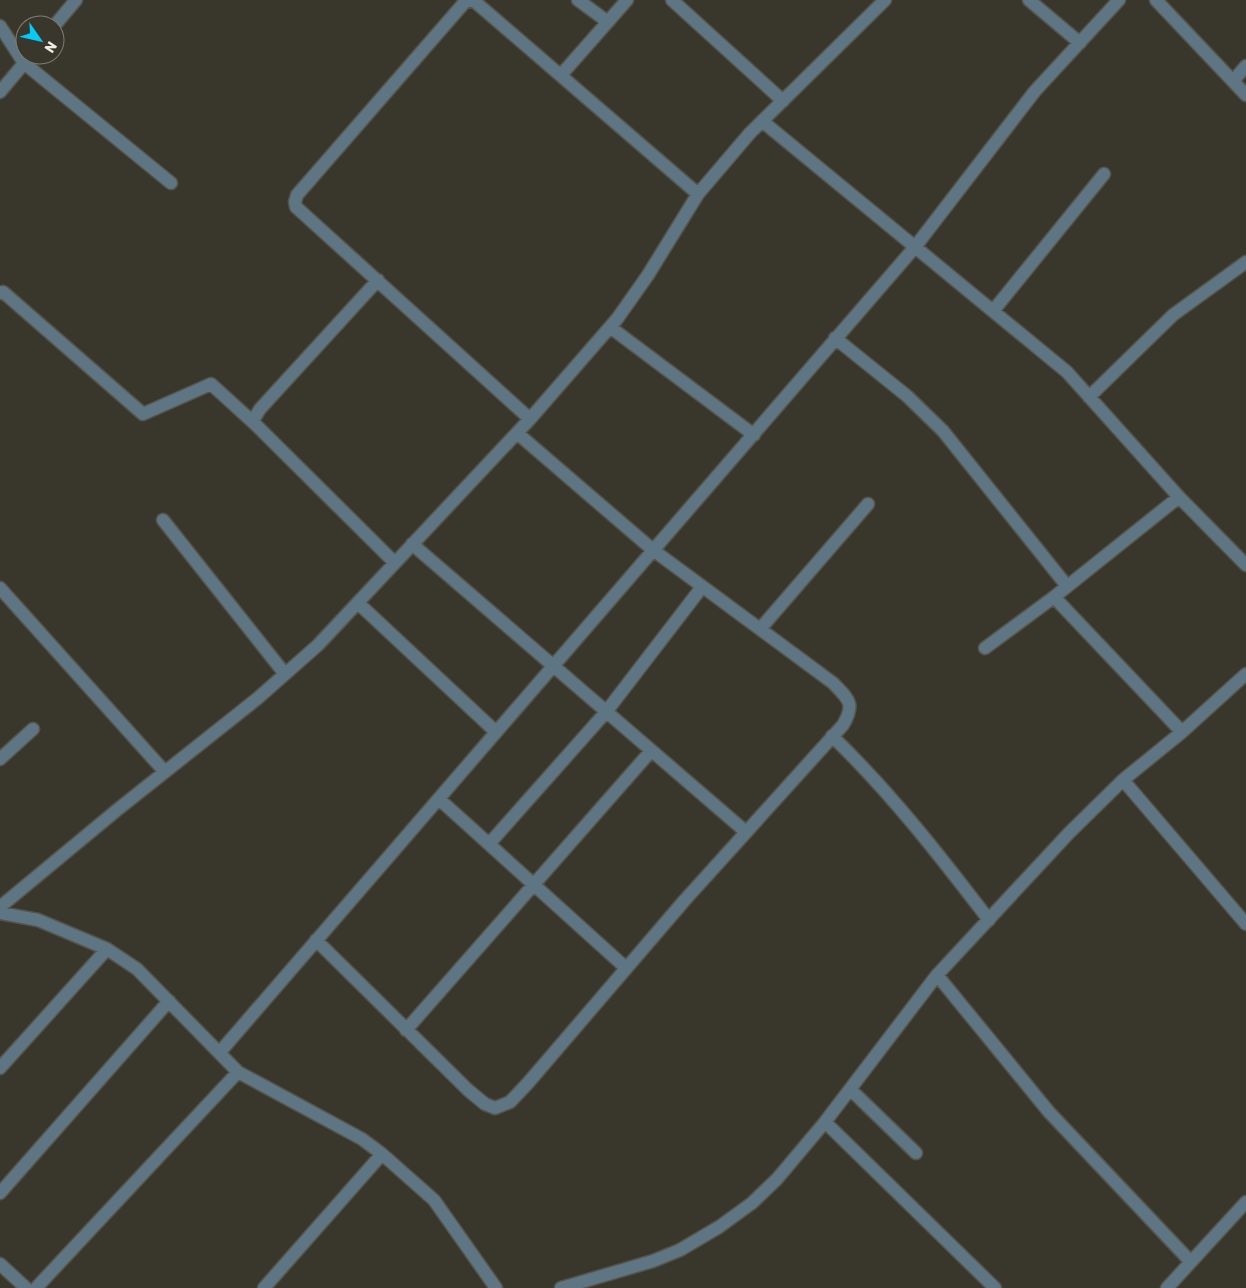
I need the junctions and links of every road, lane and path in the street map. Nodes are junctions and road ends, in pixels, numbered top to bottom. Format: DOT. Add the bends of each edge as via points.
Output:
graph roads {
  1 [pos="76,0"];
  2 [pos="472,0"];
  3 [pos="578,0"];
  4 [pos="627,0"];
  5 [pos="672,0"];
  6 [pos="885,0"];
  7 [pos="1029,0"];
  8 [pos="1119,0"];
  9 [pos="1156,0"];
  10 [pos="64,15"];
  11 [pos="608,22"];
  12 [pos="0,26"];
  13 [pos="1080,43"];
  14 [pos="15,44"];
  15 [pos="22,65"];
  16 [pos="34,65"];
  17 [pos="1246,66"];
  18 [pos="561,75"];
  19 [pos="1233,81"];
  20 [pos="0,92"];
  21 [pos="1246,95"];
  22 [pos="782,101"];
  23 [pos="762,121"];
  24 [pos="1104,174"];
  25 [pos="171,183"];
  26 [pos="698,194"];
  27 [pos="915,246"];
  28 [pos="1246,262"];
  29 [pos="378,280"];
  30 [pos="0,293"];
  31 [pos="994,311"];
  32 [pos="610,327"];
  33 [pos="835,338"];
  34 [pos="1089,397"];
  35 [pos="530,418"];
  36 [pos="255,424"];
  37 [pos="517,433"];
  38 [pos="754,435"];
  39 [pos="1179,497"];
  40 [pos="868,504"];
  41 [pos="163,520"];
  42 [pos="412,544"];
  43 [pos="652,550"];
  44 [pos="395,563"];
  45 [pos="1246,565"];
  46 [pos="702,586"];
  47 [pos="1067,586"];
  48 [pos="0,588"];
  49 [pos="1054,597"];
  50 [pos="358,603"];
  51 [pos="760,629"];
  52 [pos="985,648"];
  53 [pos="552,665"];
  54 [pos="285,674"];
  55 [pos="1246,674"];
  56 [pos="606,712"];
  57 [pos="33,729"];
  58 [pos="496,732"];
  59 [pos="1182,732"];
  60 [pos="832,736"];
  61 [pos="3,751"];
  62 [pos="651,751"];
  63 [pos="165,772"];
  64 [pos="1123,780"];
  65 [pos="439,798"];
  66 [pos="746,832"];
  67 [pos="490,844"];
  68 [pos="533,883"];
  69 [pos="0,907"];
  70 [pos="0,913"];
  71 [pos="989,920"];
  72 [pos="1246,924"];
  73 [pos="316,940"];
  74 [pos="107,949"];
  75 [pos="626,968"];
  76 [pos="937,976"];
  77 [pos="169,1001"];
  78 [pos="406,1030"];
  79 [pos="220,1052"];
  80 [pos="0,1068"];
  81 [pos="238,1072"];
  82 [pos="850,1090"];
  83 [pos="824,1122"];
  84 [pos="916,1153"];
  85 [pos="382,1154"];
  86 [pos="0,1193"];
  87 [pos="1246,1202"];
  88 [pos="1191,1262"];
  89 [pos="0,1264"];
  90 [pos="26,1288"];
  91 [pos="36,1288"];
  92 [pos="264,1288"];
  93 [pos="496,1288"];
  94 [pos="561,1288"];
  95 [pos="995,1288"];
  96 [pos="1167,1288"];
  1 -- 10 [label="street"];
  2 -- 18 [label="street"];
  2 -- 29 [label="street" via="464,3 295,199 296,206"];
  3 -- 11 [label="street"];
  4 -- 11 [label="street"];
  5 -- 22 [label="street"];
  6 -- 22 [label="street"];
  7 -- 13 [label="street"];
  8 -- 13 [label="street"];
  9 -- 19 [label="street"];
  11 -- 18 [label="street"];
  12 -- 14 [label="street"];
  13 -- 27 [label="street" via="1035,91"];
  15 -- 20 [label="street"];
  16 -- 25 [label="street"];
  17 -- 19 [label="street"];
  18 -- 26 [label="street"];
  19 -- 21 [label="street"];
  22 -- 23 [label="street"];
  23 -- 26 [label="street"];
  23 -- 27 [label="street"];
  24 -- 31 [label="street"];
  26 -- 32 [label="street" via="648,275"];
  27 -- 31 [label="street"];
  27 -- 33 [label="street"];
  28 -- 34 [label="street" via="1173,315"];
  29 -- 35 [label="street"];
  29 -- 36 [label="street" via="260,409 254,419"];
  30 -- 36 [label="street" via="3,292 143,414 211,384"];
  31 -- 34 [label="street" via="1067,372"];
  32 -- 35 [label="street"];
  32 -- 38 [label="street"];
  33 -- 38 [label="street"];
  33 -- 47 [label="street" via="907,396 944,431"];
  34 -- 39 [label="street"];
  35 -- 37 [label="street"];
  36 -- 44 [label="street"];
  37 -- 42 [label="street"];
  37 -- 43 [label="street"];
  38 -- 43 [label="street"];
  39 -- 45 [label="street"];
  39 -- 47 [label="street"];
  40 -- 51 [label="street"];
  41 -- 54 [label="street"];
  42 -- 44 [label="street"];
  42 -- 53 [label="street"];
  43 -- 46 [label="street"];
  43 -- 53 [label="street"];
  44 -- 50 [label="street"];
  46 -- 51 [label="street"];
  46 -- 56 [label="street"];
  47 -- 49 [label="street"];
  48 -- 63 [label="street"];
  49 -- 52 [label="street"];
  49 -- 59 [label="street"];
  50 -- 54 [label="street"];
  50 -- 58 [label="street"];
  51 -- 60 [label="street" via="833,683 846,697 851,705 849,715"];
  53 -- 56 [label="street"];
  53 -- 58 [label="street"];
  54 -- 63 [label="street"];
  55 -- 59 [label="street"];
  56 -- 62 [label="street"];
  56 -- 67 [label="street"];
  57 -- 61 [label="street"];
  58 -- 65 [label="street"];
  59 -- 64 [label="street"];
  60 -- 66 [label="street"];
  60 -- 71 [label="street" via="907,816"];
  62 -- 66 [label="street"];
  62 -- 68 [label="street"];
  63 -- 69 [label="street"];
  64 -- 71 [label="street" via="1068,833"];
  64 -- 72 [label="street"];
  65 -- 67 [label="street"];
  65 -- 73 [label="street"];
  66 -- 75 [label="street"];
  67 -- 68 [label="street"];
  68 -- 75 [label="street"];
  68 -- 78 [label="street"];
  70 -- 74 [label="street" via="38,920"];
  71 -- 76 [label="street"];
  73 -- 78 [label="street"];
  73 -- 79 [label="street"];
  74 -- 77 [label="street" via="137,970"];
  74 -- 80 [label="street"];
  75 -- 78 [label="street" via="528,1083 510,1102 495,1108 484,1104 468,1090"];
  76 -- 82 [label="street"];
  76 -- 88 [label="street" via="1049,1112"];
  77 -- 79 [label="street"];
  77 -- 86 [label="street"];
  79 -- 81 [label="street"];
  81 -- 85 [label="street" via="362,1139"];
  81 -- 91 [label="street"];
  82 -- 83 [label="street"];
  82 -- 84 [label="street"];
  83 -- 94 [label="street" via="776,1179 719,1227 680,1250 652,1261"];
  83 -- 95 [label="street"];
  85 -- 92 [label="street"];
  85 -- 93 [label="street" via="434,1200"];
  87 -- 88 [label="street"];
  88 -- 96 [label="street"];
  89 -- 90 [label="street"];
}
